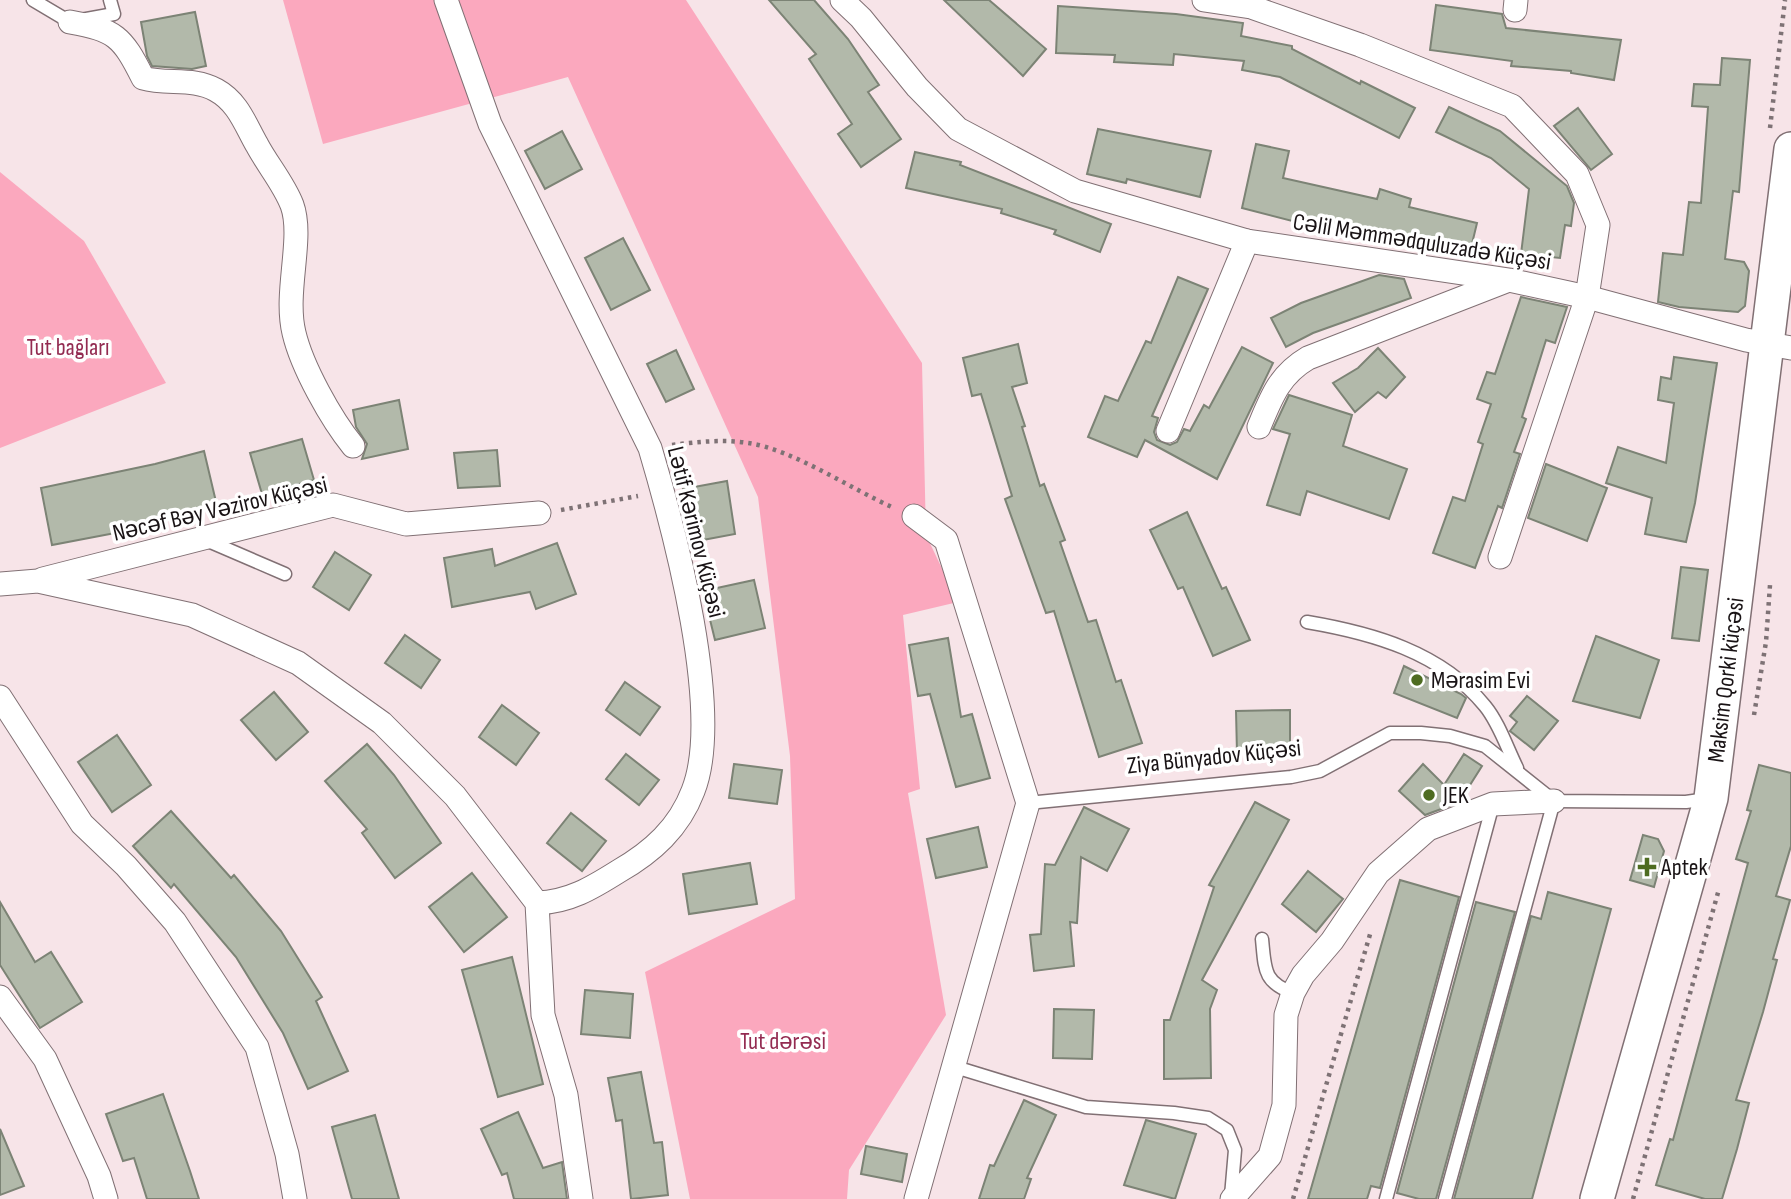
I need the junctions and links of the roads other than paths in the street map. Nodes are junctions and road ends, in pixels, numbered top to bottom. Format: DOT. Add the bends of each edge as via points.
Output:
graph roads {
  1 [pos="33,0"];
  2 [pos="110,0"];
  3 [pos="446,0"];
  4 [pos="842,0"];
  5 [pos="1204,0"];
  6 [pos="70,22"];
  7 [pos="1780,141"];
  8 [pos="1247,241"];
  9 [pos="1509,280"];
  10 [pos="1587,297"];
  11 [pos="1780,346"];
  12 [pos="1259,427"];
  13 [pos="1168,431"];
  14 [pos="353,446"];
  15 [pos="539,513"];
  16 [pos="914,516"];
  17 [pos="202,538"];
  18 [pos="1500,557"];
  19 [pos="285,574"];
  20 [pos="38,581"];
  21 [pos="0,584"];
  22 [pos="1307,622"];
  23 [pos="0,697"];
  24 [pos="1519,772"];
  25 [pos="1711,798"];
  26 [pos="1554,801"];
  27 [pos="1028,803"];
  28 [pos="1493,804"];
  29 [pos="537,903"];
  30 [pos="1262,939"];
  31 [pos="1293,993"];
  32 [pos="0,997"];
  33 [pos="952,1066"];
  34 [pos="106,1199"];
  35 [pos="295,1199"];
  36 [pos="581,1199"];
  37 [pos="916,1199"];
  38 [pos="1231,1199"];
  39 [pos="1386,1199"];
  40 [pos="1445,1199"];
  41 [pos="1597,1199"];
  1 -- 6 [label="lane"];
  2 -- 6 [label="lane" via="114,14"];
  3 -- 29 [label="street, Lətif Kərimov Küçəsi" via="490,124 650,448 695,639 704,727 694,789 681,817 641,859 579,895"];
  4 -- 8 [label="street, Cəlil Məmmədquluzadə Küçəsi" via="958,129 1075,191"];
  5 -- 10 [label="street" via="1251,8 1360,44 1513,106 1577,174 1598,225"];
  6 -- 14 [label="street" via="108,29 131,53 143,78 162,83 186,81 215,89 237,108 292,206 295,233 290,312 294,335 336,422"];
  7 -- 11 [label="main road, Maksim Qorki küçəsi"];
  8 -- 9 [label="street, Cəlil Məmmədquluzadə Küçəsi"];
  8 -- 13 [label="street"];
  9 -- 10 [label="street, Cəlil Məmmədquluzadə Küçəsi"];
  9 -- 12 [label="street" via="1308,358 1278,384"];
  10 -- 11 [label="street, Cəlil Məmmədquluzadə Küçəsi"];
  10 -- 18 [label="street"];
  11 -- 25 [label="main road, Maksim Qorki küçəsi"];
  15 -- 17 [label="street, Nəcəf Bəy Vəzirov Küçəsi" via="406,524 333,505"];
  16 -- 27 [label="street" via="946,540"];
  17 -- 19 [label="lane"];
  17 -- 20 [label="street, Nəcəf Bəy Vəzirov Küçəsi"];
  20 -- 21 [label="street"];
  20 -- 29 [label="street" via="191,615 298,663 382,723 455,796"];
  22 -- 24 [label="lane" via="1365,632 1421,655 1466,685 1487,708"];
  23 -- 35 [label="street" via="82,824 174,922 257,1047"];
  24 -- 26 [label="lane, Ziya Bünyadov Küçəsi"];
  24 -- 27 [label="lane, Ziya Bünyadov Küçəsi" via="1485,746 1450,736 1390,733 1320,771 1291,777"];
  25 -- 26 [label="lane" via="1686,802"];
  25 -- 41 [label="main road, Maksim Qorki küçəsi"];
  26 -- 28 [label="street"];
  26 -- 40 [label="lane"];
  27 -- 33 [label="street"];
  28 -- 31 [label="street" via="1428,830 1378,873"];
  28 -- 39 [label="lane"];
  29 -- 36 [label="street" via="543,1015 566,1095"];
  30 -- 31 [label="lane" via="1268,977 1274,986"];
  31 -- 38 [label="street" via="1286,1015 1284,1104 1270,1156"];
  32 -- 34 [label="street" via="46,1059"];
  33 -- 37 [label="street"];
  33 -- 38 [label="lane" via="1086,1107 1208,1118 1227,1130 1235,1150"];
}
